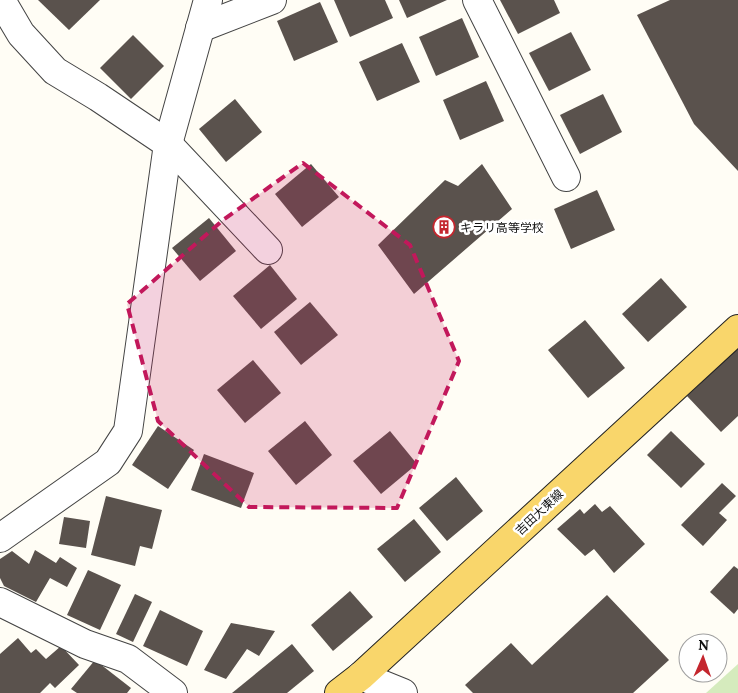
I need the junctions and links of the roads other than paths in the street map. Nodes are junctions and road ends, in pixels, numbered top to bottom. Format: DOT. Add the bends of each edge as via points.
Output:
graph roads {
  1 [pos="1,0"];
  2 [pos="208,0"];
  3 [pos="272,0"];
  4 [pos="477,0"];
  5 [pos="200,28"];
  6 [pos="168,144"];
  7 [pos="566,177"];
  8 [pos="268,250"];
  9 [pos="738,329"];
  10 [pos="0,538"];
  11 [pos="0,602"];
  12 [pos="361,676"];
  13 [pos="173,693"];
  14 [pos="339,693"];
  15 [pos="403,693"];
  1 -- 6 [label="street" via="22,34 55,71"];
  2 -- 5 [label="street"];
  3 -- 5 [label="street"];
  4 -- 7 [label="street"];
  5 -- 6 [label="street"];
  6 -- 8 [label="street"];
  6 -- 10 [label="street" via="128,432 108,462"];
  9 -- 12 [label="main road, 吉田大東線"];
  11 -- 13 [label="street" via="85,644 128,659"];
  12 -- 14 [label="main road, 吉田大東線"];
  12 -- 15 [label="street"];
}
